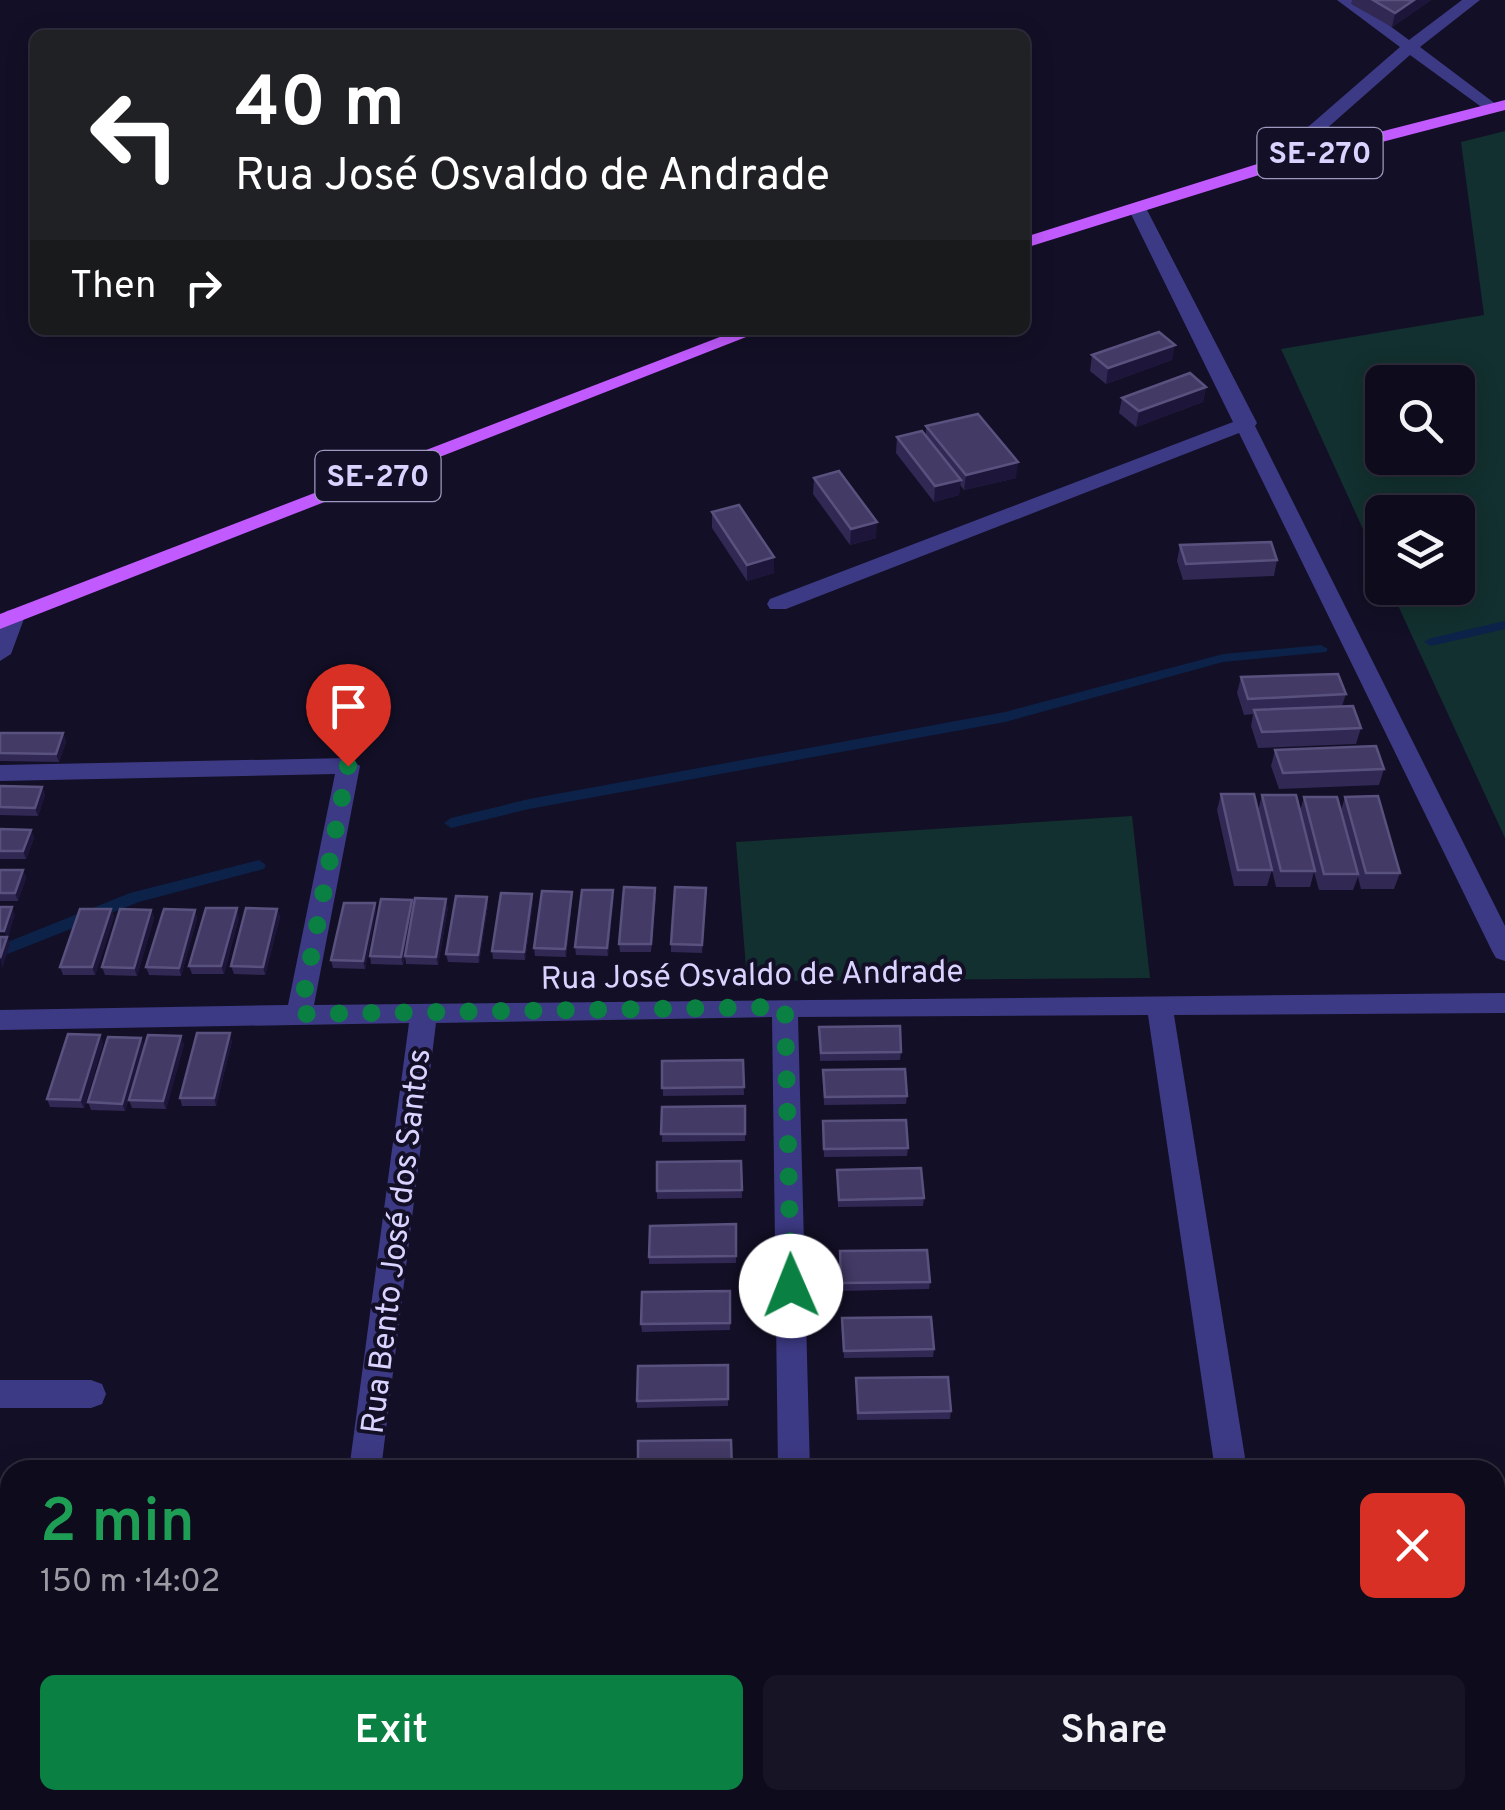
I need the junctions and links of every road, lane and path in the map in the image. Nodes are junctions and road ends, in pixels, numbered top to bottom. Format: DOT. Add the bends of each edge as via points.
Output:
graph roads {
  1 [pos="1345,0"];
  2 [pos="1472,0"];
  3 [pos="1407,49"];
  4 [pos="1499,106"];
  5 [pos="1276,164"];
  6 [pos="1137,208"];
  7 [pos="1030,241"];
  8 [pos="742,335"];
  9 [pos="1247,423"];
  10 [pos="778,604"];
  11 [pos="7,619"];
  12 [pos="0,654"];
  13 [pos="0,774"];
  14 [pos="1505,951"];
  15 [pos="1505,1003"];
  16 [pos="1160,1006"];
  17 [pos="785,1007"];
  18 [pos="424,1012"];
  19 [pos="300,1014"];
  20 [pos="0,1020"];
  21 [pos="0,1394"];
  22 [pos="91,1394"];
  23 [pos="366,1460"];
  24 [pos="794,1460"];
  25 [pos="1228,1460"];
  1 -- 3 [label="street"];
  2 -- 3 [label="street"];
  3 -- 4 [label="street"];
  3 -- 5 [label="street"];
  4 -- 5 [label="main road, SE-270"];
  5 -- 6 [label="main road, SE-270"];
  6 -- 7 [label="main road, SE-270"];
  6 -- 9 [label="street"];
  8 -- 11 [label="main road, SE-270"];
  9 -- 10 [label="street"];
  9 -- 14 [label="street"];
  11 -- 12 [label="street"];
  13 -- 19 [label="street" via="348,766"];
  15 -- 16 [label="street, Rua José Osvaldo de Andrade"];
  16 -- 17 [label="street, Rua José Osvaldo de Andrade"];
  16 -- 25 [label="street"];
  17 -- 18 [label="street, Rua José Osvaldo de Andrade"];
  17 -- 24 [label="street"];
  18 -- 19 [label="street, Rua José Osvaldo de Andrade"];
  18 -- 23 [label="street, Rua Bento José dos Santos"];
  19 -- 20 [label="street, Rua José Osvaldo de Andrade"];
  21 -- 22 [label="street"];
}
